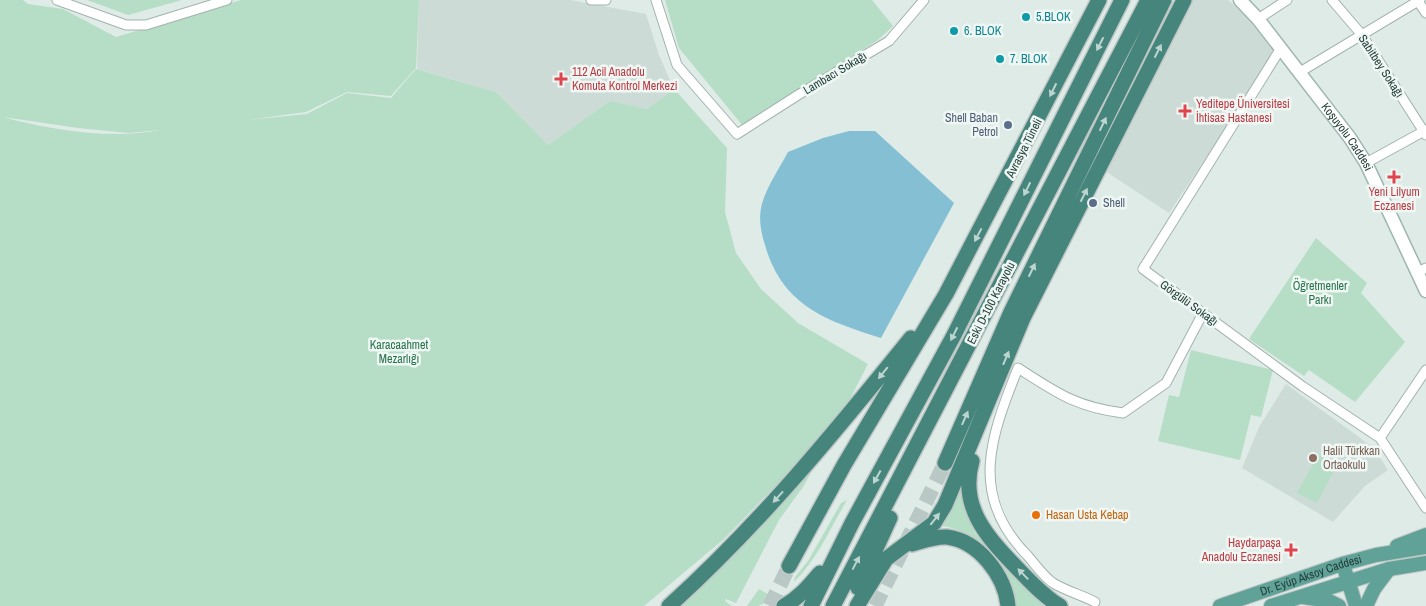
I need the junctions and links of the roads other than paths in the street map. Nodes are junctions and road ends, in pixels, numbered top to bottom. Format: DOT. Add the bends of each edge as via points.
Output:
graph roads {
  1 [pos="57,0"];
  2 [pos="227,0"];
  3 [pos="591,0"];
  4 [pos="606,0"];
  5 [pos="656,0"];
  6 [pos="924,0"];
  7 [pos="1098,0"];
  8 [pos="1122,0"];
  9 [pos="1148,0"];
  10 [pos="1164,0"];
  11 [pos="1184,0"];
  12 [pos="1240,0"];
  13 [pos="1287,0"];
  14 [pos="1332,0"];
  15 [pos="1419,1"];
  16 [pos="1426,13"];
  17 [pos="1258,18"];
  18 [pos="1362,35"];
  19 [pos="1281,48"];
  20 [pos="1300,72"];
  21 [pos="1425,133"];
  22 [pos="1366,163"];
  23 [pos="1421,270"];
  24 [pos="1426,291"];
  25 [pos="946,294"];
  26 [pos="1203,313"];
  27 [pos="1426,370"];
  28 [pos="954,377"];
  29 [pos="987,403"];
  30 [pos="1380,438"];
  31 [pos="945,463"];
  32 [pos="1426,508"];
  33 [pos="852,523"];
  34 [pos="1426,535"];
  35 [pos="1426,547"];
  36 [pos="1376,555"];
  37 [pos="1426,563"];
  38 [pos="1342,564"];
  39 [pos="789,566"];
  40 [pos="881,567"];
  41 [pos="1389,568"];
  42 [pos="1349,580"];
  43 [pos="1299,596"];
  44 [pos="1095,602"];
  45 [pos="669,606"];
  46 [pos="784,606"];
  47 [pos="811,606"];
  48 [pos="833,606"];
  49 [pos="850,606"];
  50 [pos="857,606"];
  51 [pos="1008,606"];
  52 [pos="1060,606"];
  53 [pos="1220,606"];
  54 [pos="1271,606"];
  55 [pos="1339,606"];
  56 [pos="1356,606"];
  57 [pos="1366,606"];
  1 -- 2 [label="street" via="126,25 146,25"];
  3 -- 4 [label="street"];
  5 -- 6 [label="street, Lambacı Sokağı" via="677,66 737,134 889,41"];
  7 -- 25 [label="highway, Avrasya Tüneli, one-way"];
  8 -- 33 [label="highway, Eski D-100 Karayolu, one-way" via="954,335"];
  9 -- 28 [label="highway, Eski D-100 Karayolu"];
  31 -- 10 [label="highway, one-way" via="1012,312"];
  29 -- 11 [label="highway, one-way" via="1027,309"];
  12 -- 17 [label="main road, Koşuyolu Caddesi"];
  13 -- 17 [label="street"];
  14 -- 18 [label="street, Sabitbey Sokağı"];
  15 -- 16 [label="street"];
  15 -- 18 [label="street"];
  17 -- 19 [label="main road, Koşuyolu Caddesi"];
  18 -- 20 [label="street"];
  18 -- 21 [label="street, Sabitbey Sokağı"];
  19 -- 20 [label="main road, Koşuyolu Caddesi"];
  19 -- 26 [label="street, Görgülü Sokağı" via="1143,269"];
  20 -- 22 [label="main road, Koşuyolu Caddesi"];
  21 -- 22 [label="street"];
  22 -- 23 [label="main road, Koşuyolu Caddesi"];
  23 -- 24 [label="main road, Koşuyolu Caddesi"];
  25 -- 39 [label="highway" via="844,465"];
  25 -- 45 [label="highway, one-way" via="825,444 744,535"];
  26 -- 30 [label="street, Görgülü Sokağı" via="1302,386"];
  26 -- 44 [label="street" via="1166,383 1123,413 1098,410 1066,398 1018,368 999,415 989,478 997,512 1015,544 1053,582"];
  27 -- 30 [label="street"];
  48 -- 28 [label="highway, Eski D-100 Karayolu, one-way"];
  28 -- 49 [label="highway"];
  40 -- 29 [label="highway, one-way" via="892,552 934,523 962,469"];
  52 -- 29 [label="highway, one-way" via="1038,589 995,545 977,518 970,499 968,476"];
  30 -- 32 [label="street, Görgülü Sokağı"];
  33 -- 46 [label="highway" via="808,588"];
  33 -- 47 [label="highway, Eski D-100 Karayolu"];
  34 -- 36 [label="main road, Dr. Eyüp Aksoy Caddesi"];
  35 -- 36 [label="main road, Dr. Eyüp Aksoy Caddesi"];
  36 -- 38 [label="main road, Dr. Eyüp Aksoy Caddesi"];
  37 -- 41 [label="main road, Dr. Eyüp Aksoy Caddesi"];
  38 -- 42 [label="main road"];
  38 -- 53 [label="main road, Dr. Eyüp Aksoy Caddesi"];
  40 -- 50 [label="highway"];
  40 -- 51 [label="highway" via="912,544 947,537 965,543 990,564 1007,594"];
  41 -- 42 [label="main road, Dr. Eyüp Aksoy Caddesi"];
  41 -- 57 [label="main road"];
  42 -- 43 [label="main road, Dr. Eyüp Aksoy Caddesi"];
  42 -- 56 [label="main road"];
  43 -- 54 [label="main road, Dr. Eyüp Aksoy Caddesi"];
  43 -- 55 [label="main road"];
}
